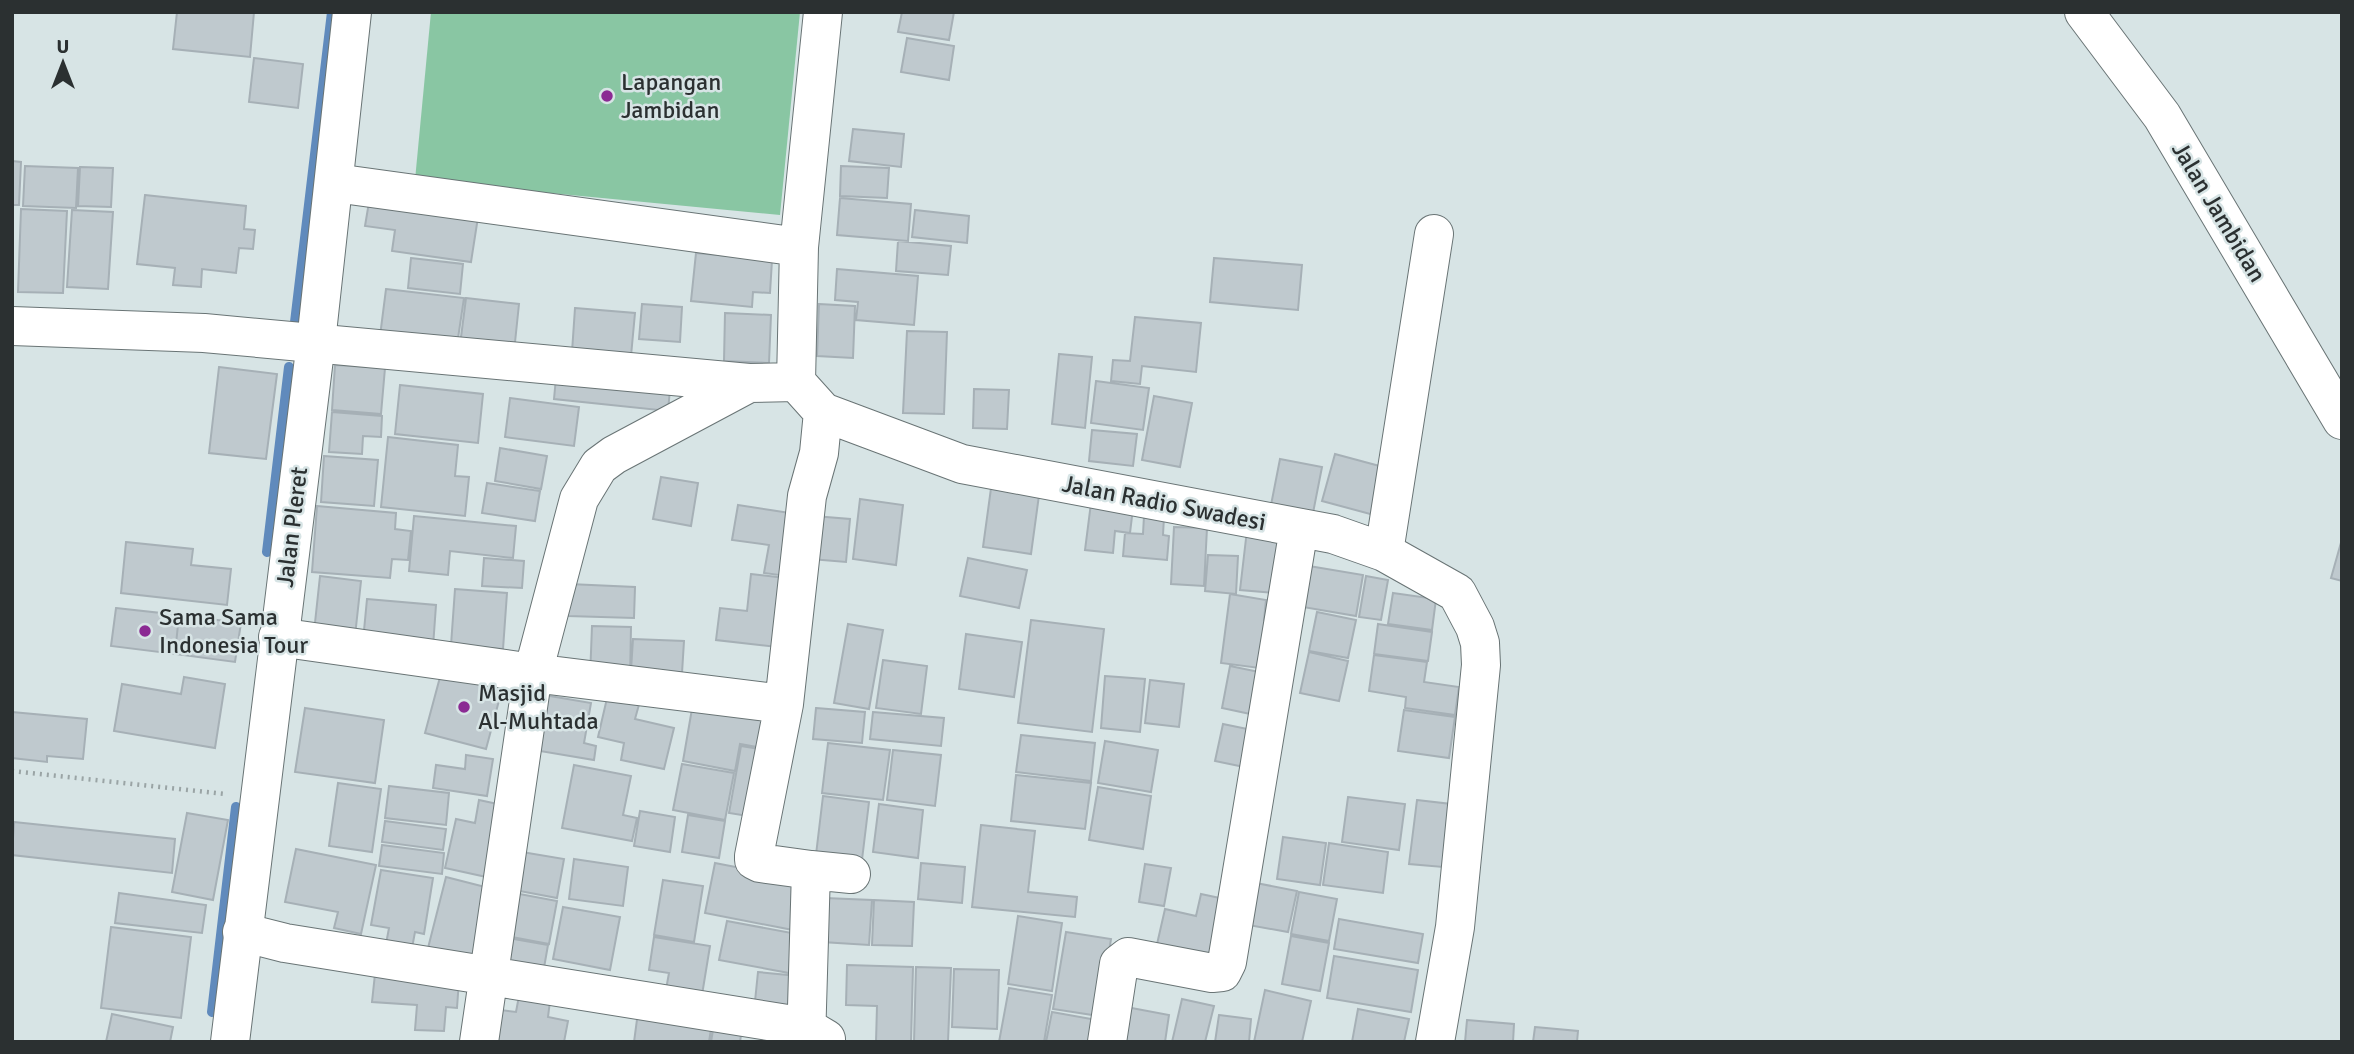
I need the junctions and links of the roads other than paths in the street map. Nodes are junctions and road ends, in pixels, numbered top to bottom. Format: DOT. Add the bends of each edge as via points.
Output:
graph roads {
  1 [pos="352,12"];
  2 [pos="823,12"];
  3 [pos="2084,12"];
  4 [pos="335,183"];
  5 [pos="1434,234"];
  6 [pos="799,247"];
  7 [pos="12,326"];
  8 [pos="328,344"];
  9 [pos="796,382"];
  10 [pos="749,383"];
  11 [pos="823,412"];
  12 [pos="2342,420"];
  13 [pos="1300,528"];
  14 [pos="1384,552"];
  15 [pos="298,641"];
  16 [pos="533,673"];
  17 [pos="784,704"];
  18 [pos="811,870"];
  19 [pos="851,874"];
  20 [pos="245,934"];
  21 [pos="488,976"];
  22 [pos="814,1037"];
  23 [pos="230,1042"];
  24 [pos="480,1042"];
  25 [pos="1107,1042"];
  26 [pos="1435,1042"];
  1 -- 4 [label="street, Jalan Pleret"];
  2 -- 6 [label="street"];
  3 -- 12 [label="street, Jalan Jambidan" via="2162,116"];
  4 -- 6 [label="street"];
  4 -- 8 [label="street, Jalan Pleret"];
  5 -- 14 [label="street"];
  6 -- 9 [label="street"];
  7 -- 8 [label="street"];
  8 -- 10 [label="street"];
  8 -- 15 [label="street, Jalan Pleret"];
  9 -- 10 [label="street"];
  9 -- 11 [label="street, Jalan Radio Swadesi"];
  10 -- 16 [label="street" via="614,454 594,473 579,499"];
  11 -- 13 [label="street, Jalan Radio Swadesi" via="985,470"];
  11 -- 17 [label="street" via="806,505"];
  13 -- 14 [label="street, Jalan Radio Swadesi"];
  13 -- 25 [label="street" via="1227,962 1222,972 1212,973 1128,957 1119,964"];
  14 -- 26 [label="street, Jalan Radio Swadesi" via="1457,593 1480,643 1457,907"];
  15 -- 16 [label="street"];
  15 -- 20 [label="street, Jalan Pleret" via="261,798"];
  16 -- 17 [label="street"];
  16 -- 21 [label="street"];
  17 -- 18 [label="street" via="754,860"];
  18 -- 19 [label="street"];
  18 -- 22 [label="street"];
  20 -- 21 [label="street"];
  20 -- 23 [label="street, Jalan Pleret"];
  21 -- 22 [label="street"];
  21 -- 24 [label="street"];
}
